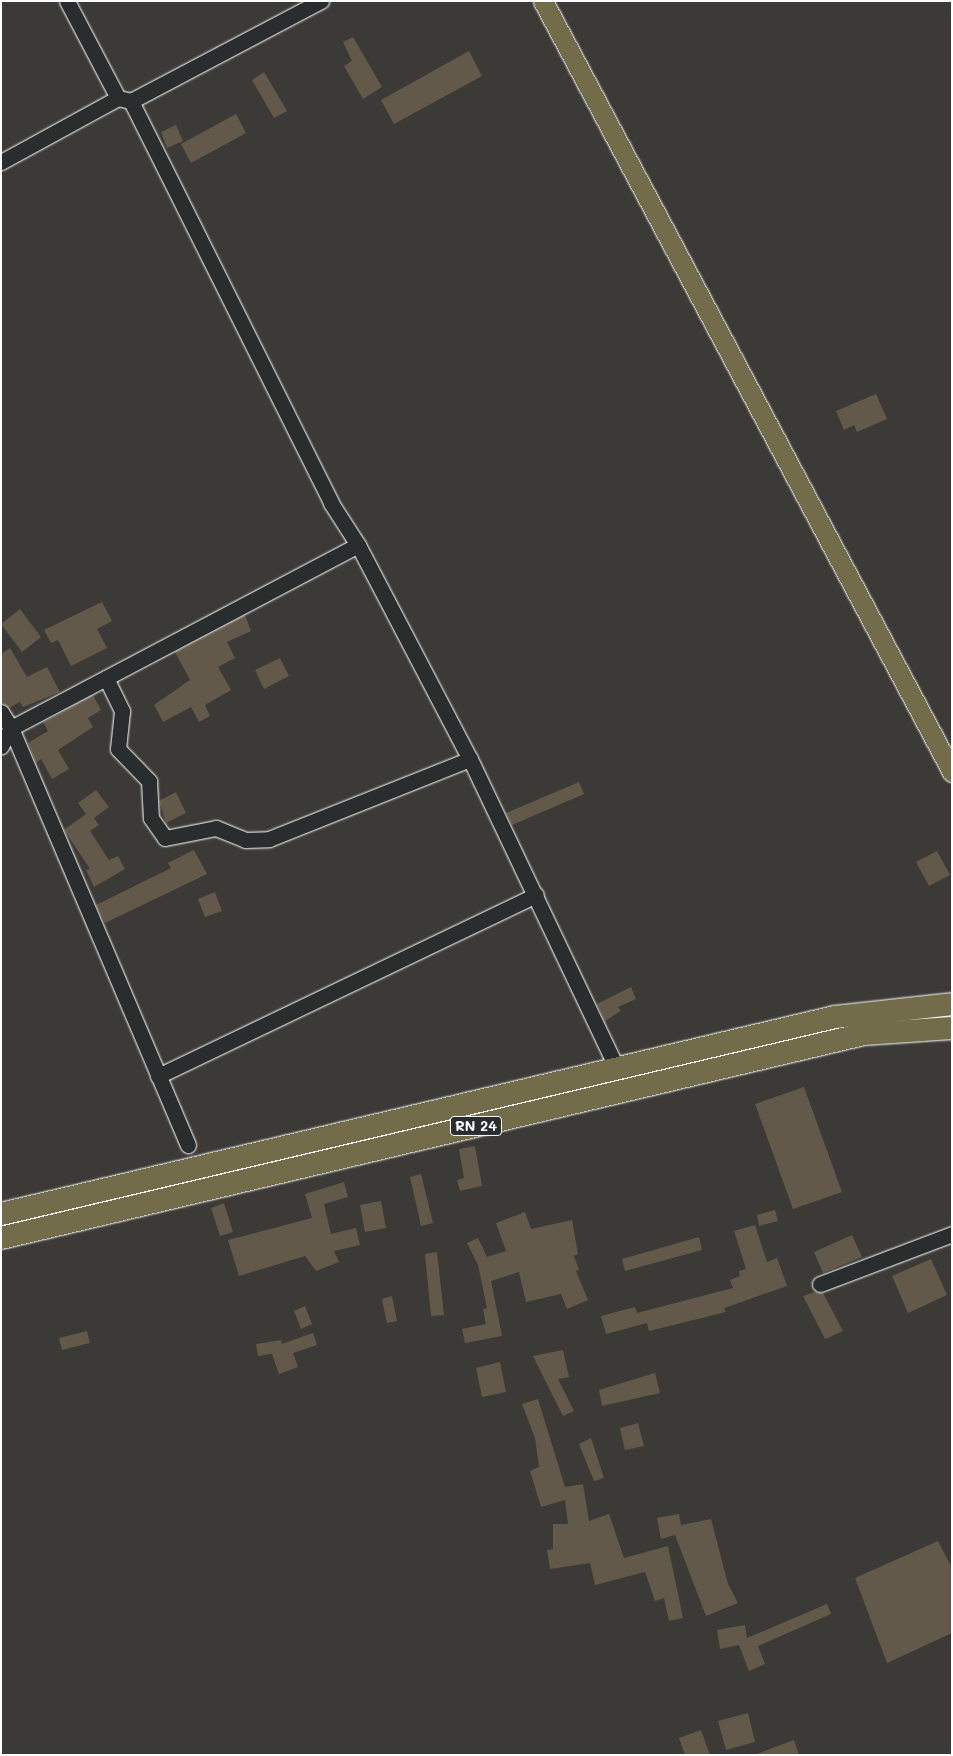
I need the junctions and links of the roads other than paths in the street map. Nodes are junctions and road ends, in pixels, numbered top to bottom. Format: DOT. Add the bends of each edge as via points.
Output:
graph roads {
  1 [pos="67,1"];
  2 [pos="322,1"];
  3 [pos="543,1"];
  4 [pos="124,99"];
  5 [pos="1,162"];
  6 [pos="358,545"];
  7 [pos="106,678"];
  8 [pos="1,712"];
  9 [pos="11,728"];
  10 [pos="1,746"];
  11 [pos="470,759"];
  12 [pos="952,772"];
  13 [pos="536,895"];
  14 [pos="952,1004"];
  15 [pos="952,1028"];
  16 [pos="617,1068"];
  17 [pos="158,1076"];
  18 [pos="188,1145"];
  19 [pos="1,1214"];
  20 [pos="952,1234"];
  21 [pos="1,1238"];
  22 [pos="820,1284"];
  1 -- 4 [label="street"];
  2 -- 4 [label="street"];
  3 -- 12 [label="main road"];
  4 -- 5 [label="street"];
  4 -- 6 [label="street" via="330,503"];
  6 -- 7 [label="street"];
  6 -- 11 [label="street"];
  7 -- 9 [label="street"];
  7 -- 11 [label="street" via="122,711 118,749 149,781 151,818 165,838 216,828 245,840 269,839"];
  8 -- 9 [label="street"];
  9 -- 10 [label="street"];
  9 -- 17 [label="street"];
  11 -- 13 [label="street"];
  13 -- 16 [label="street"];
  13 -- 17 [label="street"];
  14 -- 16 [label="highway, RN 24" via="835,1017"];
  15 -- 21 [label="highway, RN 24" via="864,1034"];
  16 -- 19 [label="highway, RN 24"];
  17 -- 18 [label="street"];
  20 -- 22 [label="street"];
}
